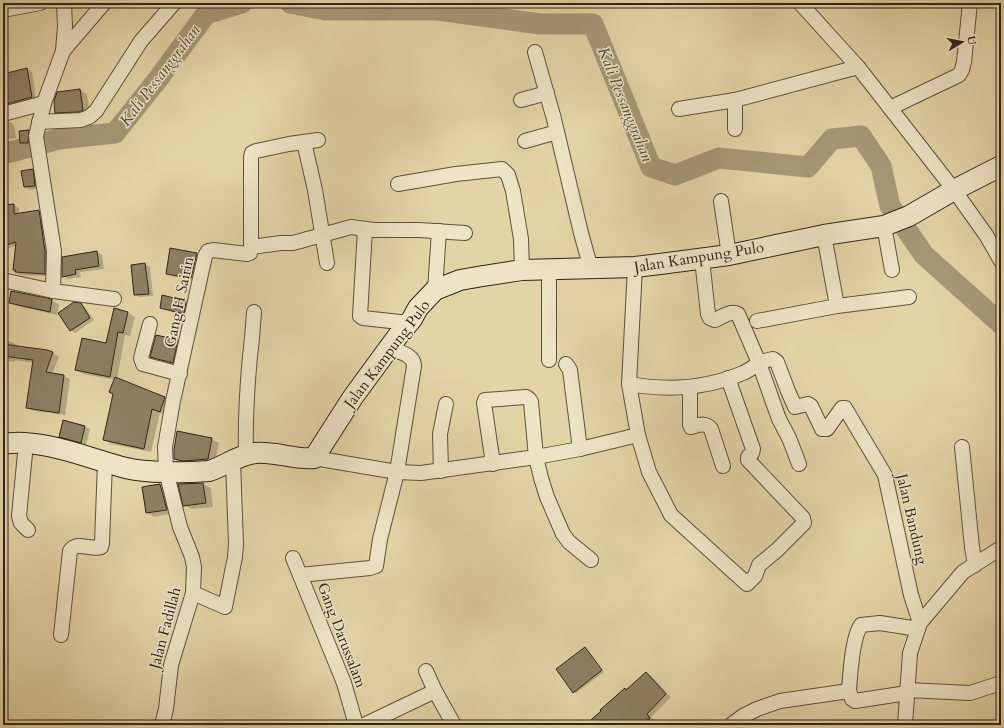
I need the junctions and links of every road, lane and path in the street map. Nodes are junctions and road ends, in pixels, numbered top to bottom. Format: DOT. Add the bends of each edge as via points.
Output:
graph roads {
  1 [pos="40,3"];
  2 [pos="64,3"];
  3 [pos="104,3"];
  4 [pos="174,3"];
  5 [pos="800,3"];
  6 [pos="970,3"];
  7 [pos="3,10"];
  8 [pos="63,51"];
  9 [pos="535,52"];
  10 [pos="858,67"];
  11 [pos="547,93"];
  12 [pos="521,100"];
  13 [pos="735,100"];
  14 [pos="44,103"];
  15 [pos="890,108"];
  16 [pos="679,109"];
  17 [pos="3,114"];
  18 [pos="38,129"];
  19 [pos="735,129"];
  20 [pos="557,132"];
  21 [pos="318,140"];
  22 [pos="525,140"];
  23 [pos="304,142"];
  24 [pos="1001,166"];
  25 [pos="398,184"];
  26 [pos="954,190"];
  27 [pos="721,201"];
  28 [pos="887,225"];
  29 [pos="365,229"];
  30 [pos="440,231"];
  31 [pos="465,233"];
  32 [pos="322,234"];
  33 [pos="824,235"];
  34 [pos="251,247"];
  35 [pos="730,255"];
  36 [pos="702,259"];
  37 [pos="1001,261"];
  38 [pos="326,263"];
  39 [pos="635,267"];
  40 [pos="549,269"];
  41 [pos="591,269"];
  42 [pos="522,270"];
  43 [pos="892,270"];
  44 [pos="3,283"];
  45 [pos="435,290"];
  46 [pos="53,291"];
  47 [pos="909,297"];
  48 [pos="114,299"];
  49 [pos="837,306"];
  50 [pos="254,312"];
  51 [pos="757,321"];
  52 [pos="409,323"];
  53 [pos="150,324"];
  54 [pos="389,348"];
  55 [pos="549,360"];
  56 [pos="759,363"];
  57 [pos="566,364"];
  58 [pos="180,374"];
  59 [pos="728,378"];
  60 [pos="629,384"];
  61 [pos="690,387"];
  62 [pos="446,404"];
  63 [pos="638,435"];
  64 [pos="26,443"];
  65 [pos="3,444"];
  66 [pos="962,447"];
  67 [pos="580,449"];
  68 [pos="536,457"];
  69 [pos="240,458"];
  70 [pos="314,458"];
  71 [pos="105,462"];
  72 [pos="493,464"];
  73 [pos="799,464"];
  74 [pos="723,466"];
  75 [pos="166,471"];
  76 [pos="441,471"];
  77 [pos="397,472"];
  78 [pos="28,530"];
  79 [pos="1001,548"];
  80 [pos="293,558"];
  81 [pos="591,560"];
  82 [pos="975,565"];
  83 [pos="300,575"];
  84 [pos="193,593"];
  85 [pos="919,626"];
  86 [pos="61,635"];
  87 [pos="426,671"];
  88 [pos="1001,683"];
  89 [pos="435,691"];
  90 [pos="849,691"];
  91 [pos="907,692"];
  92 [pos="162,725"];
  93 [pos="356,725"];
  94 [pos="364,725"];
  95 [pos="454,725"];
  96 [pos="731,725"];
  97 [pos="905,725"];
  1 -- 7 [label="street"];
  2 -- 8 [label="street"];
  3 -- 8 [label="street"];
  4 -- 18 [label="street" via="141,41 89,118"];
  5 -- 10 [label="street"];
  6 -- 15 [label="street" via="963,66 959,75"];
  8 -- 14 [label="street"];
  9 -- 11 [label="street"];
  10 -- 13 [label="street"];
  10 -- 15 [label="street"];
  11 -- 12 [label="street"];
  11 -- 20 [label="street"];
  13 -- 16 [label="street"];
  13 -- 19 [label="street"];
  14 -- 17 [label="street"];
  14 -- 18 [label="street"];
  15 -- 26 [label="street"];
  18 -- 46 [label="street" via="39,158 54,251"];
  20 -- 22 [label="street"];
  20 -- 41 [label="street"];
  21 -- 23 [label="street"];
  23 -- 32 [label="street"];
  23 -- 34 [label="street" via="252,153"];
  24 -- 26 [label="street, Jalan Kampung Pulo"];
  25 -- 42 [label="street" via="502,168 513,191 521,239"];
  26 -- 28 [label="street, Jalan Kampung Pulo" via="909,216"];
  26 -- 37 [label="street"];
  27 -- 35 [label="street"];
  28 -- 33 [label="street, Jalan Kampung Pulo"];
  28 -- 43 [label="street"];
  29 -- 30 [label="street"];
  29 -- 32 [label="street" via="351,227"];
  29 -- 52 [label="street" via="360,316"];
  30 -- 31 [label="street"];
  30 -- 45 [label="street"];
  32 -- 34 [label="street" via="293,243"];
  32 -- 38 [label="street"];
  33 -- 35 [label="street, Jalan Kampung Pulo"];
  33 -- 49 [label="street"];
  34 -- 58 [label="street, Gang H Sairin" via="250,253 247,254 213,250 208,251 205,256"];
  35 -- 36 [label="street, Jalan Kampung Pulo"];
  36 -- 39 [label="street, Jalan Kampung Pulo"];
  36 -- 56 [label="street" via="710,318 715,320 731,312 738,314"];
  39 -- 41 [label="street, Jalan Kampung Pulo"];
  39 -- 60 [label="street"];
  40 -- 41 [label="street, Jalan Kampung Pulo"];
  40 -- 42 [label="street, Jalan Kampung Pulo"];
  40 -- 55 [label="street"];
  42 -- 45 [label="street, Jalan Kampung Pulo" via="460,280"];
  44 -- 46 [label="street" via="7,281"];
  45 -- 52 [label="street, Jalan Kampung Pulo" via="418,308"];
  46 -- 48 [label="street"];
  47 -- 49 [label="street"];
  49 -- 51 [label="street"];
  50 -- 69 [label="street" via="245,427"];
  52 -- 54 [label="street, Jalan Kampung Pulo"];
  53 -- 58 [label="street" via="142,358 143,364"];
  54 -- 70 [label="street, Jalan Kampung Pulo" via="353,397"];
  54 -- 77 [label="street" via="411,357 414,361"];
  56 -- 59 [label="street" via="744,373"];
  56 -- 73 [label="street" via="779,419"];
  56 -- 85 [label="street, Jalan Bandung" via="775,360 794,406 811,406 822,428 827,428 842,408 846,409 885,475"];
  57 -- 67 [label="street" via="570,370"];
  58 -- 75 [label="street, Gang H Sairin" via="166,447"];
  59 -- 61 [label="street"];
  59 -- 63 [label="street" via="752,449 748,460 803,518 804,523 759,565 755,576 747,584 671,515 649,472"];
  60 -- 61 [label="street" via="652,388"];
  60 -- 63 [label="street"];
  61 -- 74 [label="street" via="690,425 708,425"];
  62 -- 76 [label="street" via="440,434"];
  63 -- 67 [label="street"];
  64 -- 65 [label="street"];
  64 -- 71 [label="street"];
  64 -- 78 [label="street" via="19,516 21,523"];
  66 -- 82 [label="street"];
  67 -- 68 [label="street"];
  68 -- 72 [label="street"];
  68 -- 72 [label="street" via="529,399 488,399 484,402"];
  68 -- 81 [label="street" via="547,497 563,534"];
  69 -- 70 [label="street" via="270,454"];
  69 -- 75 [label="street" via="209,471"];
  69 -- 84 [label="street" via="235,557 225,607"];
  70 -- 77 [label="street"];
  71 -- 75 [label="street" via="128,469"];
  71 -- 86 [label="street" via="102,544 97,549 76,546 70,552"];
  72 -- 76 [label="street"];
  75 -- 84 [label="street, Jalan Fadillah" via="180,527 194,567"];
  76 -- 77 [label="street"];
  77 -- 83 [label="street" via="376,566"];
  79 -- 82 [label="street"];
  80 -- 83 [label="street, Gang Darussalam"];
  82 -- 85 [label="street" via="963,572"];
  83 -- 93 [label="street, Gang Darussalam" via="344,683"];
  84 -- 92 [label="street, Jalan Fadillah" via="171,665"];
  85 -- 90 [label="street" via="880,623 861,625 853,656"];
  85 -- 91 [label="street" via="910,653"];
  87 -- 89 [label="street"];
  88 -- 91 [label="street" via="970,694"];
  89 -- 94 [label="street"];
  89 -- 95 [label="street"];
  90 -- 91 [label="street" via="855,701"];
  90 -- 96 [label="street" via="780,701 757,709"];
  91 -- 97 [label="street"];
}
